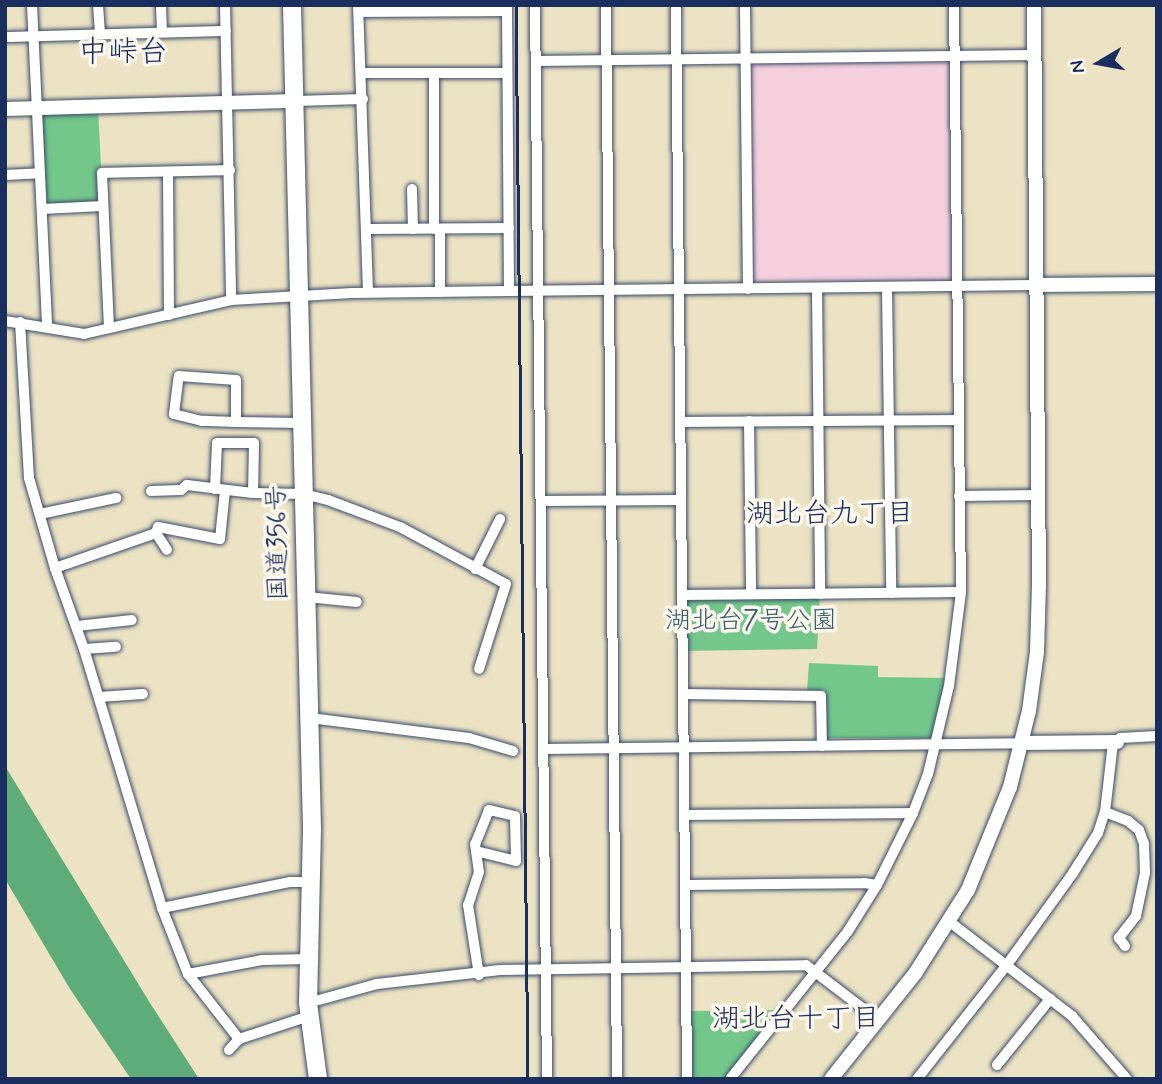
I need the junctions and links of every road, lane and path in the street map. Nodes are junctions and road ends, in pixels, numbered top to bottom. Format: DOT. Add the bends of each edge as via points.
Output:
graph roads {
  1 [pos="32,5"];
  2 [pos="98,5"];
  3 [pos="161,5"];
  4 [pos="225,5"];
  5 [pos="292,5"];
  6 [pos="535,5"];
  7 [pos="606,5"];
  8 [pos="676,5"];
  9 [pos="745,5"];
  10 [pos="954,5"];
  11 [pos="1034,5"];
  12 [pos="417,8"];
  13 [pos="507,8"];
  14 [pos="359,9"];
  15 [pos="226,31"];
  16 [pos="162,32"];
  17 [pos="100,34"];
  18 [pos="34,36"];
  19 [pos="5,37"];
  20 [pos="1034,55"];
  21 [pos="955,56"];
  22 [pos="746,58"];
  23 [pos="677,59"];
  24 [pos="607,60"];
  25 [pos="536,61"];
  26 [pos="362,73"];
  27 [pos="434,73"];
  28 [pos="507,73"];
  29 [pos="363,99"];
  30 [pos="296,101"];
  31 [pos="229,104"];
  32 [pos="37,108"];
  33 [pos="5,109"];
  34 [pos="230,170"];
  35 [pos="168,172"];
  36 [pos="40,173"];
  37 [pos="5,175"];
  38 [pos="412,189"];
  39 [pos="103,206"];
  40 [pos="42,209"];
  41 [pos="509,228"];
  42 [pos="367,229"];
  43 [pos="413,229"];
  44 [pos="437,229"];
  45 [pos="1157,284"];
  46 [pos="1036,285"];
  47 [pos="957,287"];
  48 [pos="817,288"];
  49 [pos="887,288"];
  50 [pos="679,289"];
  51 [pos="748,289"];
  52 [pos="509,290"];
  53 [pos="539,290"];
  54 [pos="609,290"];
  55 [pos="368,292"];
  56 [pos="440,292"];
  57 [pos="299,297"];
  58 [pos="231,300"];
  59 [pos="169,314"];
  60 [pos="5,321"];
  61 [pos="20,322"];
  62 [pos="47,325"];
  63 [pos="109,328"];
  64 [pos="958,419"];
  65 [pos="818,420"];
  66 [pos="888,420"];
  67 [pos="749,421"];
  68 [pos="236,422"];
  69 [pos="680,422"];
  70 [pos="302,423"];
  71 [pos="220,490"];
  72 [pos="151,491"];
  73 [pos="253,493"];
  74 [pos="304,494"];
  75 [pos="1038,495"];
  76 [pos="959,496"];
  77 [pos="116,498"];
  78 [pos="681,500"];
  79 [pos="542,501"];
  80 [pos="611,501"];
  81 [pos="40,514"];
  82 [pos="500,519"];
  83 [pos="156,533"];
  84 [pos="167,550"];
  85 [pos="55,568"];
  86 [pos="475,569"];
  87 [pos="961,592"];
  88 [pos="891,593"];
  89 [pos="751,594"];
  90 [pos="820,594"];
  91 [pos="682,595"];
  92 [pos="307,597"];
  93 [pos="357,602"];
  94 [pos="132,620"];
  95 [pos="77,625"];
  96 [pos="116,647"];
  97 [pos="84,649"];
  98 [pos="479,669"];
  99 [pos="143,694"];
  100 [pos="683,695"];
  101 [pos="99,698"];
  102 [pos="310,718"];
  103 [pos="1157,736"];
  104 [pos="1022,743"];
  105 [pos="1115,743"];
  106 [pos="937,744"];
  107 [pos="822,746"];
  108 [pos="614,748"];
  109 [pos="684,748"];
  110 [pos="544,749"];
  111 [pos="513,751"];
  112 [pos="1105,812"];
  113 [pos="914,813"];
  114 [pos="685,815"];
  115 [pos="476,851"];
  116 [pos="312,882"];
  117 [pos="685,885"];
  118 [pos="877,886"];
  119 [pos="162,908"];
  120 [pos="950,922"];
  121 [pos="1125,946"];
  122 [pos="309,959"];
  123 [pos="1006,965"];
  124 [pos="686,967"];
  125 [pos="616,968"];
  126 [pos="546,969"];
  127 [pos="816,971"];
  128 [pos="188,974"];
  129 [pos="479,975"];
  130 [pos="1050,999"];
  131 [pos="308,1010"];
  132 [pos="878,1020"];
  133 [pos="239,1039"];
  134 [pos="229,1050"];
  135 [pos="998,1065"];
  136 [pos="317,1079"];
  137 [pos="547,1079"];
  138 [pos="617,1079"];
  139 [pos="687,1079"];
  140 [pos="730,1079"];
  141 [pos="831,1079"];
  142 [pos="917,1079"];
  143 [pos="1127,1079"];
  1 -- 18 [label="street"];
  2 -- 17 [label="street"];
  3 -- 16 [label="street"];
  4 -- 15 [label="street"];
  5 -- 30 [label="highway, 国道356号"];
  6 -- 25 [label="street"];
  7 -- 24 [label="street"];
  8 -- 23 [label="street"];
  9 -- 22 [label="street"];
  10 -- 21 [label="street"];
  11 -- 20 [label="street"];
  12 -- 13 [label="street"];
  12 -- 14 [label="street"];
  13 -- 28 [label="street"];
  14 -- 26 [label="street"];
  15 -- 16 [label="street"];
  15 -- 31 [label="street"];
  16 -- 17 [label="street"];
  17 -- 18 [label="street"];
  18 -- 19 [label="street"];
  18 -- 32 [label="street"];
  20 -- 21 [label="street"];
  20 -- 46 [label="street"];
  21 -- 22 [label="street"];
  21 -- 47 [label="street"];
  22 -- 23 [label="street"];
  22 -- 51 [label="street"];
  23 -- 24 [label="street"];
  23 -- 50 [label="street"];
  24 -- 25 [label="street"];
  24 -- 54 [label="street"];
  25 -- 53 [label="street"];
  26 -- 27 [label="street"];
  26 -- 29 [label="street"];
  27 -- 28 [label="street"];
  27 -- 44 [label="street"];
  28 -- 41 [label="street"];
  29 -- 30 [label="street"];
  29 -- 42 [label="street"];
  30 -- 31 [label="street"];
  30 -- 57 [label="highway, 国道356号"];
  31 -- 32 [label="street"];
  31 -- 34 [label="street"];
  32 -- 33 [label="street"];
  32 -- 36 [label="street"];
  34 -- 35 [label="street"];
  34 -- 58 [label="street"];
  35 -- 39 [label="street" via="102,173"];
  35 -- 59 [label="street"];
  36 -- 37 [label="street"];
  36 -- 40 [label="street"];
  38 -- 43 [label="street"];
  39 -- 40 [label="street"];
  39 -- 63 [label="street"];
  40 -- 62 [label="street"];
  41 -- 44 [label="street"];
  41 -- 52 [label="street"];
  42 -- 43 [label="street"];
  42 -- 55 [label="street"];
  43 -- 44 [label="street"];
  44 -- 56 [label="street"];
  45 -- 46 [label="street"];
  46 -- 47 [label="street"];
  46 -- 75 [label="street"];
  47 -- 49 [label="street"];
  47 -- 64 [label="street"];
  48 -- 49 [label="street"];
  48 -- 51 [label="street"];
  48 -- 65 [label="street"];
  49 -- 66 [label="street"];
  50 -- 51 [label="street"];
  50 -- 54 [label="street"];
  50 -- 69 [label="street"];
  52 -- 53 [label="street"];
  52 -- 56 [label="street"];
  53 -- 54 [label="street"];
  53 -- 79 [label="street"];
  54 -- 80 [label="street"];
  55 -- 56 [label="street"];
  55 -- 57 [label="street"];
  57 -- 58 [label="street"];
  57 -- 70 [label="highway, 国道356号"];
  58 -- 59 [label="street"];
  59 -- 63 [label="street"];
  60 -- 61 [label="street"];
  61 -- 62 [label="street"];
  61 -- 81 [label="street" via="27,463"];
  62 -- 63 [label="street" via="84,334"];
  64 -- 66 [label="street"];
  64 -- 76 [label="street"];
  65 -- 66 [label="street"];
  65 -- 67 [label="street"];
  65 -- 90 [label="street"];
  66 -- 88 [label="street"];
  67 -- 69 [label="street"];
  67 -- 89 [label="street"];
  68 -- 68 [label="street" via="174,414 178,376 236,380"];
  68 -- 70 [label="street"];
  69 -- 78 [label="street"];
  70 -- 74 [label="highway, 国道356号"];
  71 -- 72 [label="street" via="187,485 181,490"];
  71 -- 73 [label="street"];
  71 -- 73 [label="street" via="217,443 254,443"];
  71 -- 83 [label="street" via="220,539 158,527"];
  73 -- 74 [label="street"];
  74 -- 86 [label="street" via="400,527"];
  74 -- 92 [label="highway, 国道356号"];
  75 -- 76 [label="street"];
  75 -- 104 [label="street" via="1037,641"];
  76 -- 87 [label="street"];
  77 -- 81 [label="street"];
  78 -- 80 [label="street"];
  78 -- 91 [label="street"];
  79 -- 80 [label="street"];
  79 -- 110 [label="street"];
  80 -- 108 [label="street"];
  81 -- 85 [label="street"];
  82 -- 86 [label="street"];
  83 -- 84 [label="street"];
  83 -- 85 [label="street"];
  85 -- 95 [label="street"];
  86 -- 98 [label="street" via="506,584"];
  87 -- 88 [label="street"];
  87 -- 106 [label="street"];
  88 -- 90 [label="street"];
  89 -- 90 [label="street"];
  89 -- 91 [label="street"];
  91 -- 100 [label="street"];
  92 -- 93 [label="street"];
  92 -- 102 [label="highway, 国道356号"];
  94 -- 95 [label="street"];
  95 -- 97 [label="street"];
  96 -- 97 [label="street"];
  97 -- 101 [label="street"];
  99 -- 101 [label="street"];
  100 -- 107 [label="street" via="821,696"];
  100 -- 109 [label="street"];
  101 -- 119 [label="street"];
  102 -- 111 [label="street" via="469,738"];
  102 -- 116 [label="highway, 国道356号"];
  103 -- 105 [label="street" via="1120,738"];
  104 -- 105 [label="street"];
  104 -- 106 [label="street"];
  104 -- 120 [label="street" via="986,853"];
  105 -- 112 [label="street"];
  106 -- 107 [label="street"];
  106 -- 113 [label="street"];
  107 -- 109 [label="street"];
  108 -- 109 [label="street"];
  108 -- 110 [label="street"];
  108 -- 125 [label="street"];
  109 -- 114 [label="street"];
  110 -- 126 [label="street"];
  112 -- 121 [label="street" via="1139,830 1144,844 1136,916 1119,938"];
  112 -- 123 [label="street" via="1098,833 1073,873"];
  113 -- 114 [label="street"];
  113 -- 118 [label="street"];
  114 -- 117 [label="street"];
  115 -- 115 [label="street" via="489,810 515,817 516,861"];
  115 -- 129 [label="street" via="479,872 468,905"];
  116 -- 119 [label="street" via="290,882"];
  116 -- 122 [label="highway, 国道356号"];
  117 -- 118 [label="street"];
  117 -- 124 [label="street"];
  118 -- 127 [label="street"];
  119 -- 128 [label="street"];
  120 -- 123 [label="street"];
  120 -- 132 [label="street"];
  122 -- 128 [label="street" via="262,960"];
  122 -- 131 [label="highway, 国道356号"];
  123 -- 130 [label="street"];
  123 -- 142 [label="street"];
  124 -- 125 [label="street"];
  124 -- 127 [label="street" via="806,965"];
  124 -- 139 [label="street"];
  125 -- 126 [label="street"];
  125 -- 138 [label="street"];
  126 -- 129 [label="street"];
  126 -- 137 [label="street"];
  127 -- 132 [label="street"];
  127 -- 140 [label="street"];
  128 -- 133 [label="street"];
  129 -- 131 [label="street" via="377,984"];
  130 -- 135 [label="street"];
  130 -- 143 [label="street" via="1072,1016"];
  131 -- 133 [label="street"];
  131 -- 136 [label="highway, 国道356号"];
  132 -- 141 [label="street"];
  133 -- 134 [label="street"];
}
